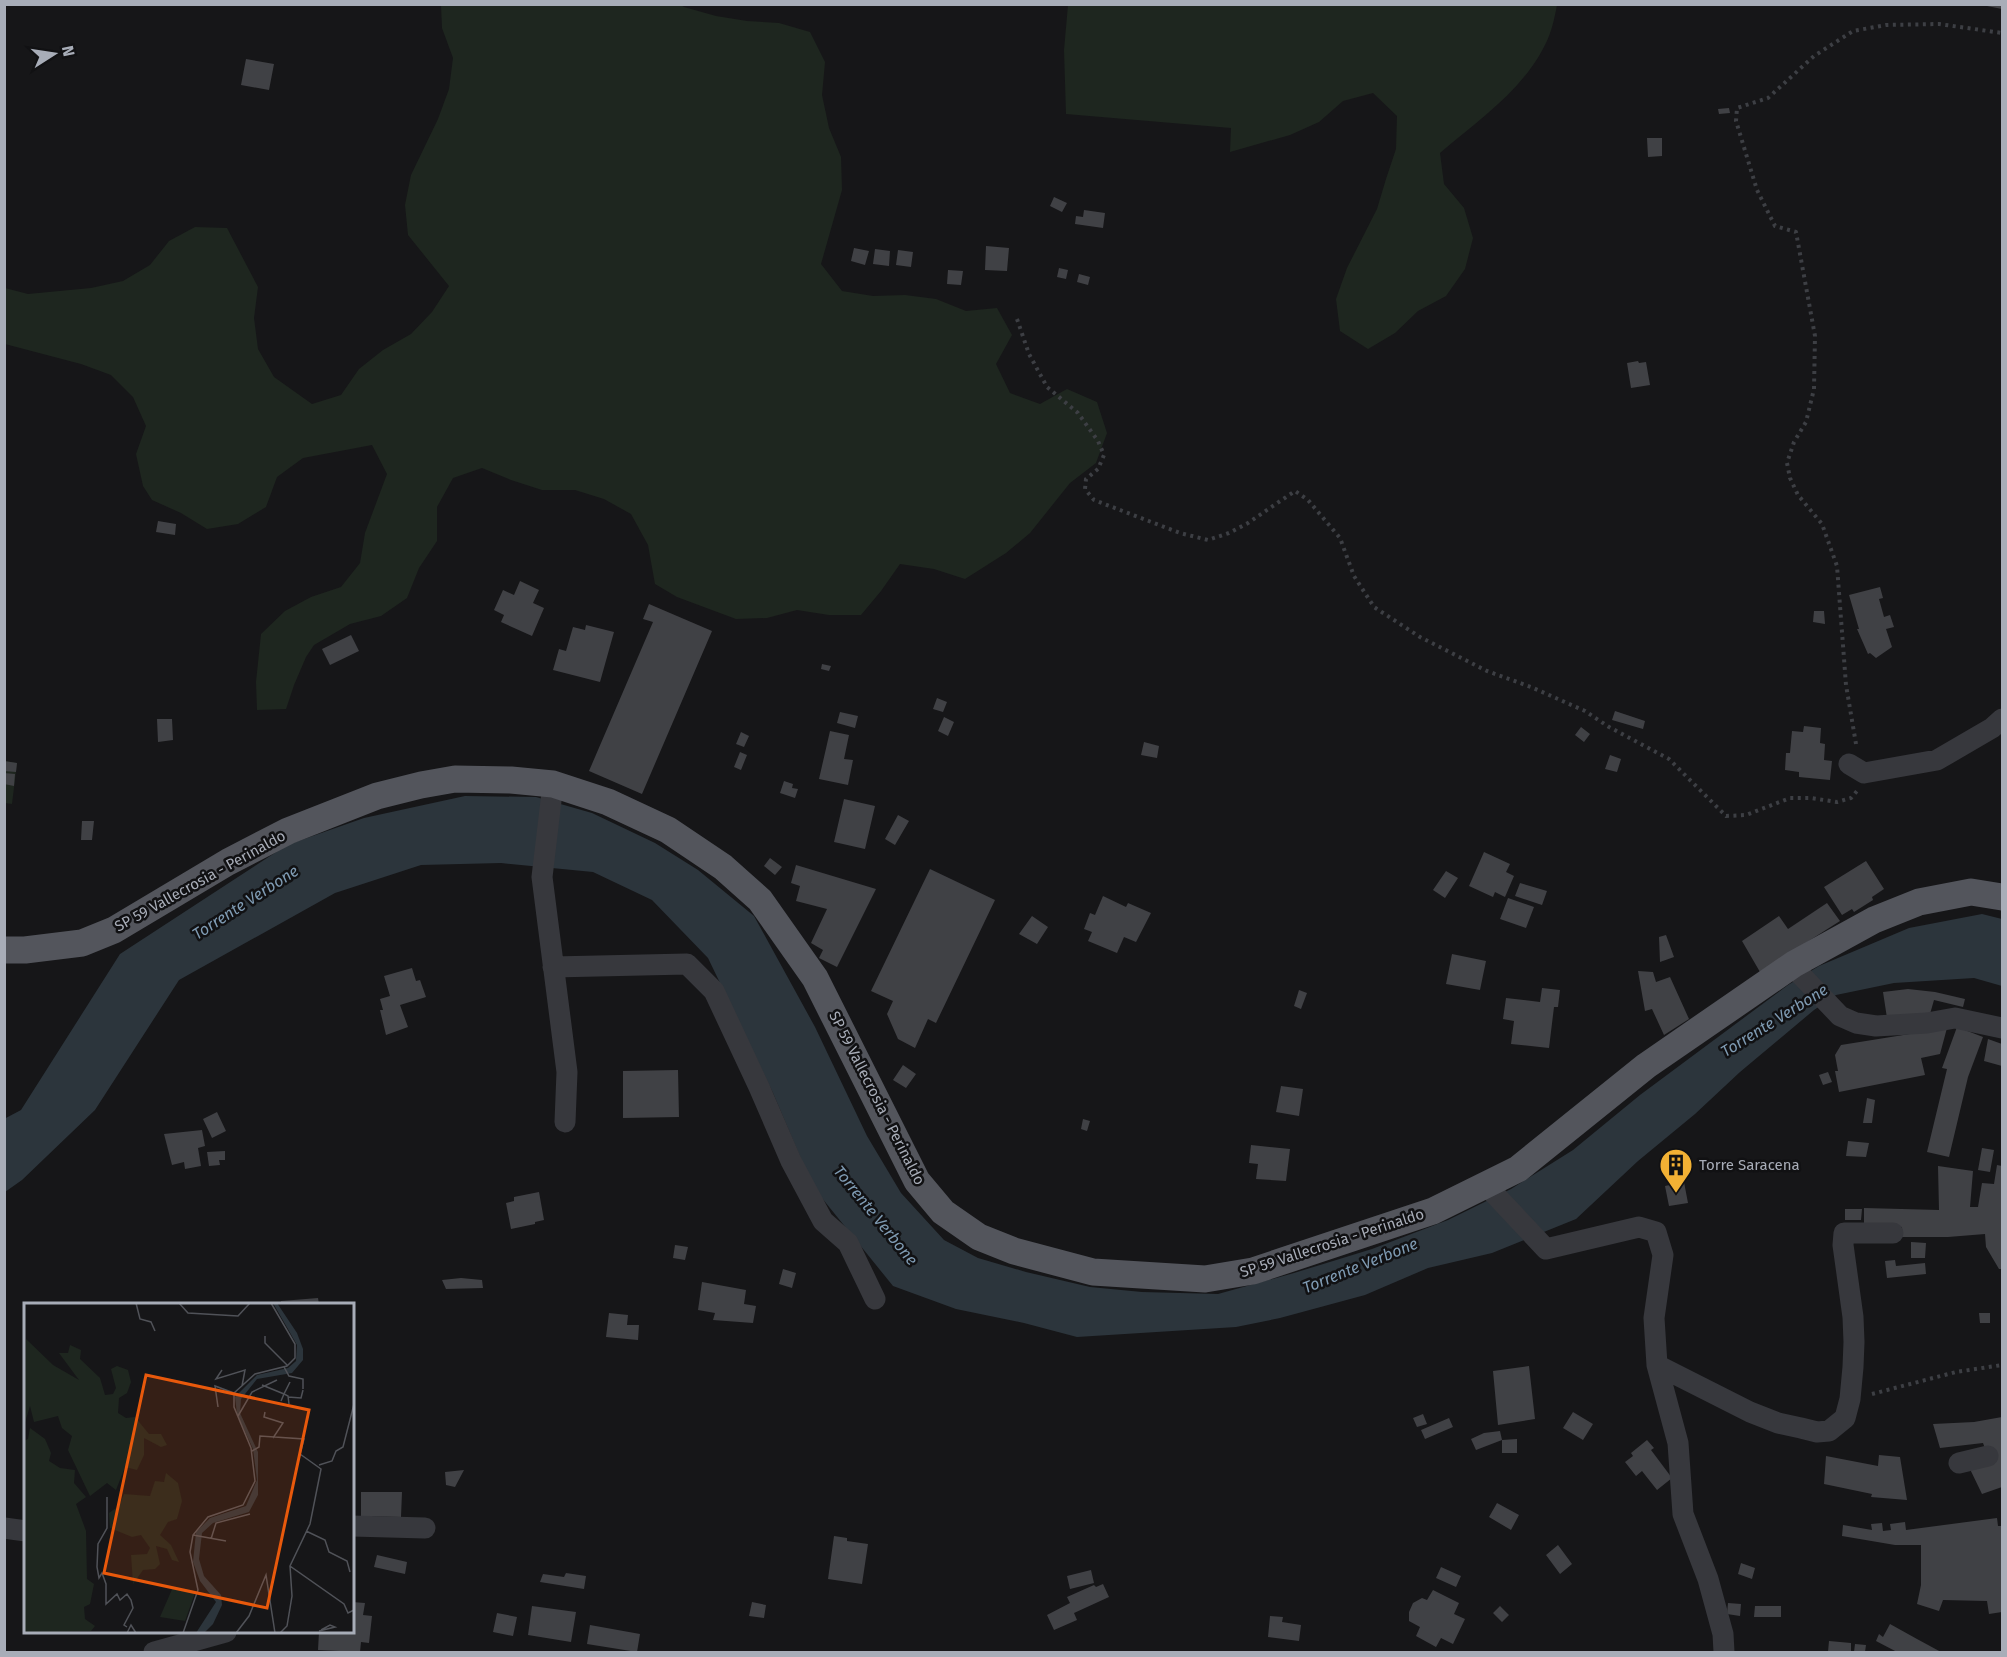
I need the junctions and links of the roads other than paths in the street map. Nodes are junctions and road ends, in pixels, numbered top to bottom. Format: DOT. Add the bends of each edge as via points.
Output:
graph roads {
  1 [pos="2002,719"];
  2 [pos="1857,769"];
  3 [pos="553,790"];
  4 [pos="2002,897"];
  5 [pos="4,950"];
  6 [pos="553,967"];
  7 [pos="1797,969"];
  8 [pos="2002,1028"];
  9 [pos="565,1122"];
  10 [pos="1491,1190"];
  11 [pos="1893,1233"];
  12 [pos="875,1299"];
  13 [pos="1657,1365"];
  14 [pos="1988,1456"];
  15 [pos="1959,1463"];
  16 [pos="354,1526"];
  17 [pos="4,1528"];
  18 [pos="425,1528"];
  19 [pos="24,1531"];
  20 [pos="223,1633"];
  21 [pos="154,1653"];
  22 [pos="1724,1653"];
  1 -- 2 [label="street" via="1937,760"];
  3 -- 5 [label="main road, SP 59 Vallecrosia - Perinaldo" via="511,780 455,780 376,796 288,831 114,930 82,943"];
  3 -- 6 [label="street" via="542,877"];
  3 -- 10 [label="main road, SP 59 Vallecrosia - Perinaldo" via="608,802 668,830 723,867 760,900 815,978 917,1181 944,1212 979,1237 1014,1251 1093,1272 1205,1279 1253,1271"];
  4 -- 7 [label="main road, SP 59 Vallecrosia - Perinaldo" via="1971,892 1919,902 1874,920"];
  6 -- 9 [label="street" via="567,1072"];
  6 -- 12 [label="street" via="687,964 714,991 791,1161 823,1221 848,1243"];
  7 -- 8 [label="street" via="1840,1016 1856,1023 1876,1026 1955,1018"];
  7 -- 10 [label="main road, SP 59 Vallecrosia - Perinaldo" via="1646,1066"];
  10 -- 13 [label="street" via="1546,1249 1640,1227 1656,1232 1663,1255 1654,1318"];
  11 -- 13 [label="street" via="1844,1233 1854,1342 1850,1399 1845,1418 1829,1431 1817,1432 1750,1413"];
  13 -- 22 [label="street" via="1678,1443 1683,1515 1708,1579"];
  14 -- 15 [label="street"];
  16 -- 18 [label="street"];
  17 -- 19 [label="street"];
  20 -- 21 [label="street"];
}
